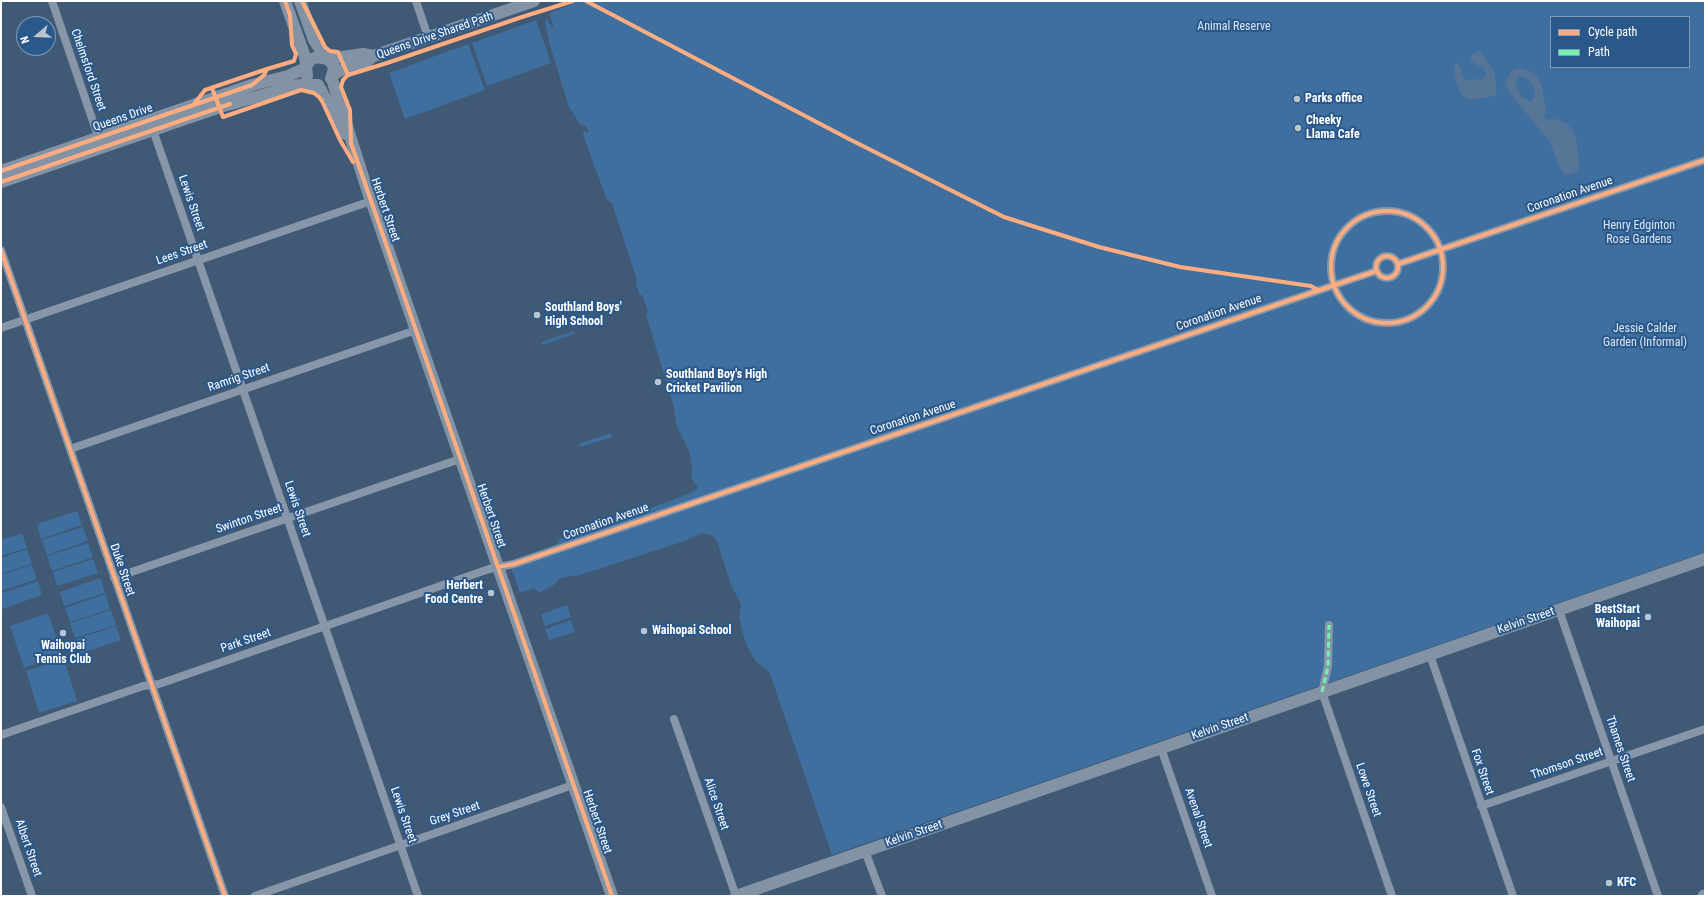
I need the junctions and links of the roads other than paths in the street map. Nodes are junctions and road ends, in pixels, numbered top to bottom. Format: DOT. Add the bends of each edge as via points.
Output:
graph roads {
  1 [pos="52,1"];
  2 [pos="285,1"];
  3 [pos="300,1"];
  4 [pos="416,1"];
  5 [pos="534,1"];
  6 [pos="428,37"];
  7 [pos="373,56"];
  8 [pos="326,58"];
  9 [pos="306,67"];
  10 [pos="333,76"];
  11 [pos="318,85"];
  12 [pos="153,130"];
  13 [pos="100,142"];
  14 [pos="351,142"];
  15 [pos="1705,160"];
  16 [pos="1,171"];
  17 [pos="1,182"];
  18 [pos="371,201"];
  19 [pos="1,250"];
  20 [pos="1441,250"];
  21 [pos="198,260"];
  22 [pos="1398,264"];
  23 [pos="1376,271"];
  24 [pos="1334,286"];
  25 [pos="25,320"];
  26 [pos="1,328"];
  27 [pos="416,330"];
  28 [pos="243,390"];
  29 [pos="70,449"];
  30 [pos="460,459"];
  31 [pos="287,518"];
  32 [pos="1705,559"];
  33 [pos="498,567"];
  34 [pos="114,578"];
  35 [pos="1559,610"];
  36 [pos="1330,625"];
  37 [pos="325,626"];
  38 [pos="1430,655"];
  39 [pos="151,684"];
  40 [pos="1322,692"];
  41 [pos="674,719"];
  42 [pos="1705,729"];
  43 [pos="1,735"];
  44 [pos="1161,748"];
  45 [pos="1612,761"];
  46 [pos="573,786"];
  47 [pos="1481,806"];
  48 [pos="1,807"];
  49 [pos="401,845"];
  50 [pos="865,851"];
  51 [pos="748,894"];
  52 [pos="32,896"];
  53 [pos="225,896"];
  54 [pos="255,896"];
  55 [pos="418,896"];
  56 [pos="612,896"];
  57 [pos="736,896"];
  58 [pos="882,896"];
  59 [pos="1212,896"];
  60 [pos="1392,896"];
  61 [pos="1513,896"];
  62 [pos="1658,896"];
  1 -- 13 [label="street, Chelmsford Street"];
  2 -- 9 [label="main road, Herbert Street"];
  3 -- 8 [label="main road, Herbert Street" via="314,40"];
  4 -- 6 [label="street"];
  5 -- 6 [label="main road"];
  6 -- 7 [label="main road"];
  7 -- 8 [label="main road" via="363,54"];
  7 -- 10 [label="main road" via="365,63 346,68"];
  8 -- 9 [label="main road" via="313,58"];
  8 -- 10 [label="main road, Herbert Street" via="333,65"];
  9 -- 11 [label="main road, Herbert Street" via="310,81"];
  9 -- 13 [label="main road, Queens Drive" via="288,76 252,85"];
  10 -- 11 [label="main road" via="324,84"];
  10 -- 14 [label="main road, Herbert Street"];
  11 -- 12 [label="main road, Queens Drive" via="299,85 276,90"];
  11 -- 14 [label="main road, Herbert Street" via="340,128"];
  12 -- 13 [label="main road, Queens Drive"];
  12 -- 21 [label="street, Lewis Street"];
  13 -- 16 [label="main road, Queens Drive"];
  13 -- 17 [label="main road, Queens Drive"];
  14 -- 18 [label="main road, Herbert Street"];
  15 -- 20 [label="street, Coronation Avenue"];
  18 -- 21 [label="street, Lees Street"];
  18 -- 27 [label="main road, Herbert Street"];
  19 -- 25 [label="street, Duke Street"];
  20 -- 22 [label="street, Coronation Avenue"];
  20 -- 24 [label="street" via="1444,265 1442,281 1436,296 1426,308 1413,317 1399,322 1382,323 1367,320 1341,300"];
  20 -- 24 [label="street" via="1435,237 1415,217 1389,210 1364,215 1352,222 1335,244 1330,272"];
  21 -- 25 [label="street, Lees Street"];
  21 -- 28 [label="street, Lewis Street"];
  22 -- 23 [label="street" via="1391,256 1384,257 1378,261"];
  22 -- 23 [label="street" via="1396,275 1389,279 1381,277"];
  23 -- 24 [label="street, Coronation Avenue"];
  24 -- 33 [label="street, Coronation Avenue" via="514,564"];
  25 -- 26 [label="street, Lees Street"];
  25 -- 29 [label="street, Duke Street"];
  27 -- 28 [label="street, Ramrig Street"];
  27 -- 30 [label="main road, Herbert Street"];
  28 -- 29 [label="street, Ramrig Street"];
  28 -- 31 [label="street, Lewis Street"];
  29 -- 34 [label="street, Duke Street"];
  30 -- 31 [label="street, Swinton Street"];
  30 -- 33 [label="main road, Herbert Street"];
  31 -- 34 [label="street, Swinton Street"];
  31 -- 37 [label="street, Lewis Street"];
  32 -- 35 [label="main road, Kelvin Street"];
  33 -- 37 [label="street, Park Street"];
  33 -- 46 [label="main road, Herbert Street"];
  34 -- 39 [label="street, Duke Street"];
  35 -- 38 [label="main road, Kelvin Street"];
  35 -- 45 [label="street, Thames Street"];
  36 -- 40 [label="street" via="1328,666"];
  37 -- 39 [label="street, Park Street" via="159,684"];
  37 -- 49 [label="street, Lewis Street"];
  38 -- 40 [label="main road, Kelvin Street"];
  38 -- 47 [label="street, Fox Street"];
  39 -- 43 [label="street, Park Street"];
  39 -- 53 [label="street, Duke Street"];
  40 -- 44 [label="main road, Kelvin Street"];
  40 -- 60 [label="street, Lowe Street"];
  41 -- 57 [label="street, Alice Street"];
  42 -- 45 [label="street, Thomson Street"];
  44 -- 50 [label="main road, Kelvin Street"];
  44 -- 59 [label="street, Avenal Street"];
  45 -- 47 [label="street, Thomson Street"];
  45 -- 62 [label="street, Thames Street"];
  46 -- 49 [label="street, Grey Street"];
  46 -- 56 [label="main road, Herbert Street"];
  47 -- 61 [label="street, Fox Street"];
  48 -- 52 [label="street, Albert Street"];
  49 -- 54 [label="street, Grey Street"];
  49 -- 55 [label="street, Lewis Street"];
  50 -- 51 [label="main road, Kelvin Street"];
  50 -- 58 [label="street"];
  51 -- 57 [label="main road, Kelvin Street"];
}
